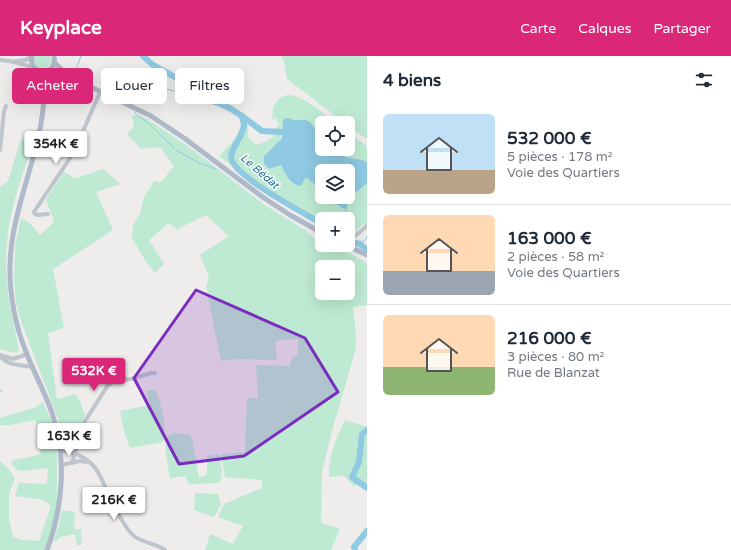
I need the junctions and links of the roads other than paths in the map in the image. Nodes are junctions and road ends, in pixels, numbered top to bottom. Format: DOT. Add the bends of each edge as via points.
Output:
graph roads {
  1 [pos="32,56"];
  2 [pos="54,59"];
  3 [pos="0,60"];
  4 [pos="13,61"];
  5 [pos="33,68"];
  6 [pos="35,68"];
  7 [pos="62,68"];
  8 [pos="93,88"];
  9 [pos="100,92"];
  10 [pos="42,104"];
  11 [pos="43,104"];
  12 [pos="6,106"];
  13 [pos="42,112"];
  14 [pos="0,150"];
  15 [pos="48,214"];
  16 [pos="367,226"];
  17 [pos="312,228"];
  18 [pos="315,230"];
  19 [pos="315,231"];
  20 [pos="355,236"];
  21 [pos="355,247"];
  22 [pos="367,255"];
  23 [pos="27,354"];
  24 [pos="0,356"];
  25 [pos="32,367"];
  26 [pos="155,373"];
  27 [pos="60,451"];
  28 [pos="74,453"];
  29 [pos="72,463"];
  30 [pos="90,463"];
  31 [pos="61,465"];
  32 [pos="47,550"];
  33 [pos="165,550"];
  1 -- 4 [label="street" via="26,60"];
  1 -- 6 [label="main road" via="32,64"];
  2 -- 7 [label="main road"];
  3 -- 4 [label="street"];
  4 -- 5 [label="street"];
  8 -- 9 [label="main road"];
  9 -- 15 [label="street" via="74,152 34,212 37,215"];
  9 -- 17 [label="main road" via="162,123 254,191"];
  10 -- 13 [label="main road"];
  11 -- 13 [label="main road"];
  12 -- 14 [label="street"];
  13 -- 23 [label="main road" via="34,157 17,213 10,252 12,298"];
  16 -- 20 [label="street"];
  17 -- 18 [label="main road"];
  17 -- 19 [label="street"];
  21 -- 22 [label="main road"];
  23 -- 24 [label="street" via="13,359"];
  23 -- 25 [label="main road"];
  24 -- 25 [label="street" via="8,363"];
  25 -- 27 [label="main road" via="52,412"];
  26 -- 28 [label="street" via="109,384 88,416"];
  27 -- 28 [label="street"];
  27 -- 31 [label="main road"];
  28 -- 29 [label="street"];
  28 -- 30 [label="street"];
  29 -- 30 [label="street"];
  29 -- 31 [label="street"];
  30 -- 33 [label="street" via="98,472 130,532 136,538"];
  31 -- 32 [label="main road" via="57,517"];
}
